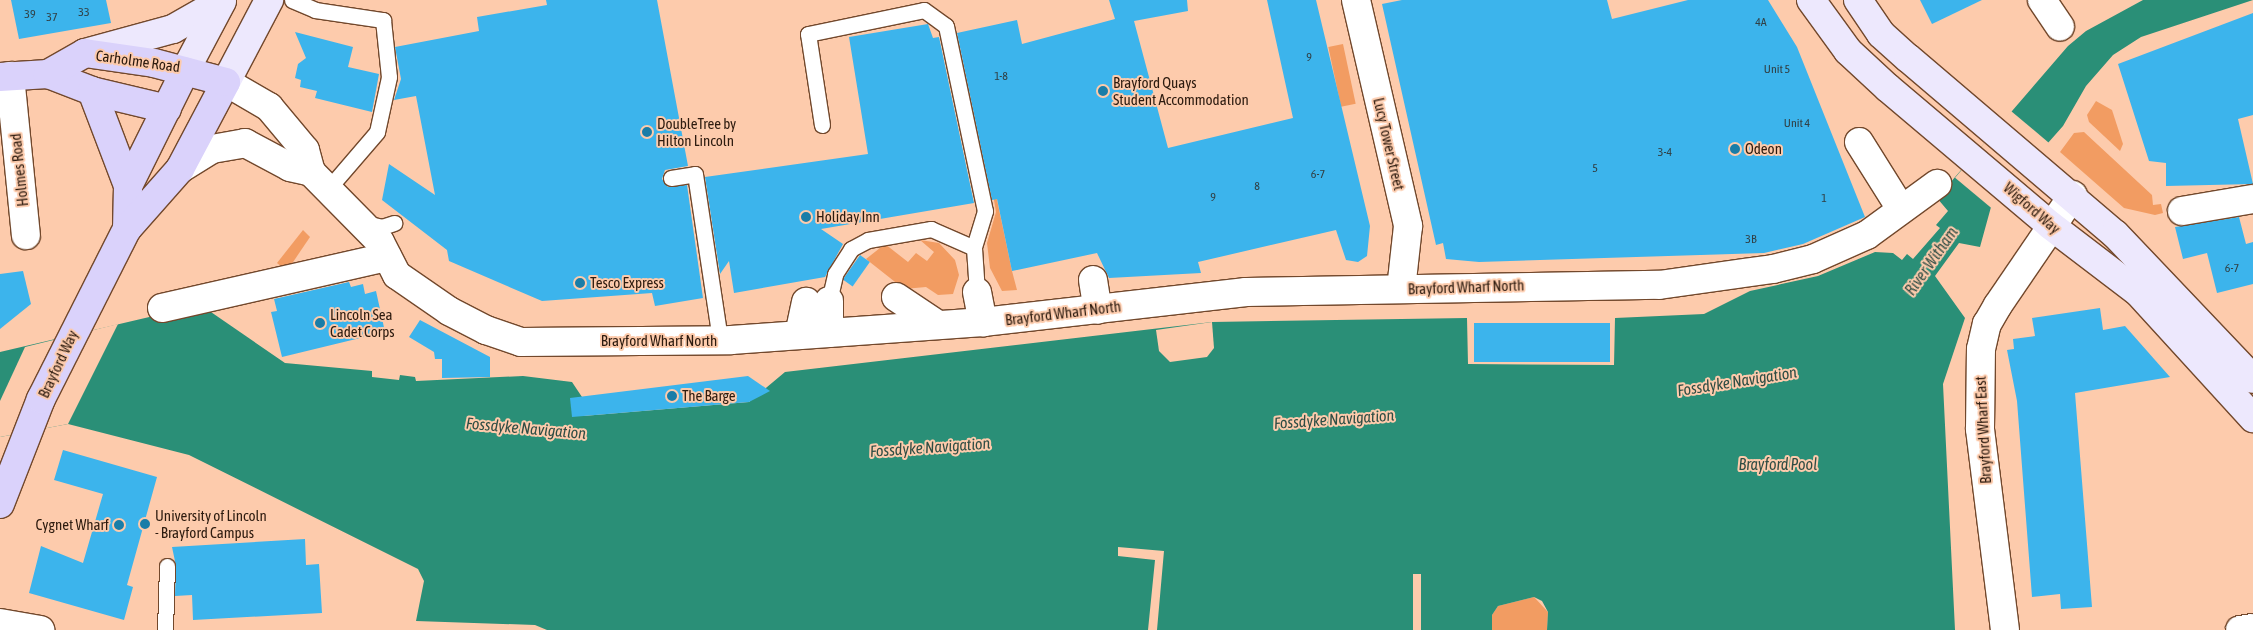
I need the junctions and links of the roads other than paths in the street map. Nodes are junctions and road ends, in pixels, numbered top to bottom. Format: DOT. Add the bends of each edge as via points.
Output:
graph roads {
  1 [pos="222,0"];
  2 [pos="270,0"];
  3 [pos="292,0"];
  4 [pos="1356,0"];
  5 [pos="1811,0"];
  6 [pos="1858,0"];
  7 [pos="2042,0"];
  8 [pos="2060,27"];
  9 [pos="85,53"];
  10 [pos="185,71"];
  11 [pos="48,74"];
  12 [pos="5,76"];
  13 [pos="224,87"];
  14 [pos="92,91"];
  15 [pos="167,109"];
  16 [pos="822,125"];
  17 [pos="1859,142"];
  18 [pos="180,169"];
  19 [pos="671,178"];
  20 [pos="320,180"];
  21 [pos="1937,184"];
  22 [pos="128,186"];
  23 [pos="2073,195"];
  24 [pos="2253,199"];
  25 [pos="1901,209"];
  26 [pos="2182,212"];
  27 [pos="359,221"];
  28 [pos="394,223"];
  29 [pos="2050,225"];
  30 [pos="126,229"];
  31 [pos="26,235"];
  32 [pos="974,248"];
  33 [pos="388,257"];
  34 [pos="1093,280"];
  35 [pos="1401,289"];
  36 [pos="978,292"];
  37 [pos="896,297"];
  38 [pos="817,302"];
  39 [pos="162,308"];
  40 [pos="1098,310"];
  41 [pos="983,322"];
  42 [pos="938,325"];
  43 [pos="829,333"];
  44 [pos="799,335"];
  45 [pos="720,340"];
  46 [pos="2253,379"];
  47 [pos="2253,418"];
  48 [pos="0,504"];
  49 [pos="167,566"];
  50 [pos="0,623"];
  51 [pos="2253,628"];
  52 [pos="40,630"];
  53 [pos="165,630"];
  54 [pos="2006,630"];
  55 [pos="2240,630"];
  1 -- 9 [label="main road" via="173,28"];
  1 -- 10 [label="main road, Carholme Road"];
  2 -- 13 [label="main road"];
  3 -- 20 [label="lane" via="315,10 383,20 389,77 376,132"];
  4 -- 35 [label="street, Lucy Tower Street" via="1408,226"];
  5 -- 29 [label="main road, Wigford Way" via="1848,51"];
  6 -- 23 [label="main road" via="1881,34"];
  7 -- 8 [label="street"];
  9 -- 10 [label="main road, Carholme Road"];
  9 -- 11 [label="main road, Carholme Road"];
  10 -- 13 [label="main road"];
  10 -- 15 [label="main road"];
  11 -- 12 [label="main road, Carholme Road"];
  11 -- 14 [label="main road, Carholme Road"];
  12 -- 31 [label="street, Holmes Road"];
  13 -- 15 [label="main road"];
  13 -- 18 [label="main road"];
  13 -- 20 [label="street, Brayford Wharf North" via="269,107 305,150"];
  14 -- 15 [label="main road, Carholme Road"];
  14 -- 22 [label="main road"];
  15 -- 22 [label="main road"];
  16 -- 32 [label="lane" via="808,34 924,10 946,26 985,211"];
  17 -- 25 [label="street"];
  18 -- 20 [label="street" via="212,150 245,143"];
  18 -- 30 [label="main road"];
  19 -- 45 [label="lane" via="695,174"];
  20 -- 27 [label="street, Brayford Wharf North"];
  21 -- 25 [label="street, Brayford Wharf North"];
  22 -- 30 [label="main road"];
  23 -- 29 [label="street, Brayford Wharf East"];
  23 -- 46 [label="main road" via="2115,234"];
  24 -- 26 [label="street"];
  25 -- 35 [label="street, Brayford Wharf North" via="1867,235 1812,259 1773,270 1660,285"];
  27 -- 28 [label="lane" via="382,227"];
  27 -- 33 [label="street, Brayford Wharf North" via="380,242"];
  29 -- 47 [label="main road, Wigford Way" via="2138,292"];
  29 -- 54 [label="street, Brayford Wharf East" via="1987,324 1981,350 1980,429"];
  30 -- 48 [label="main road, Brayford Way" via="41,400"];
  32 -- 36 [label="lane"];
  32 -- 38 [label="lane" via="930,229 881,235 852,249"];
  33 -- 39 [label="street"];
  33 -- 45 [label="street, Brayford Wharf North" via="397,275 413,288 511,340"];
  34 -- 40 [label="street"];
  35 -- 40 [label="street, Brayford Wharf North" via="1246,292"];
  36 -- 41 [label="street"];
  37 -- 42 [label="street"];
  38 -- 43 [label="street"];
  38 -- 44 [label="street"];
  40 -- 41 [label="street, Brayford Wharf North"];
  41 -- 42 [label="street, Brayford Wharf North"];
  42 -- 43 [label="street, Brayford Wharf North"];
  43 -- 44 [label="street, Brayford Wharf North"];
  44 -- 45 [label="street, Brayford Wharf North"];
  49 -- 53 [label="lane"];
  50 -- 52 [label="street"];
  51 -- 55 [label="street"];
}
